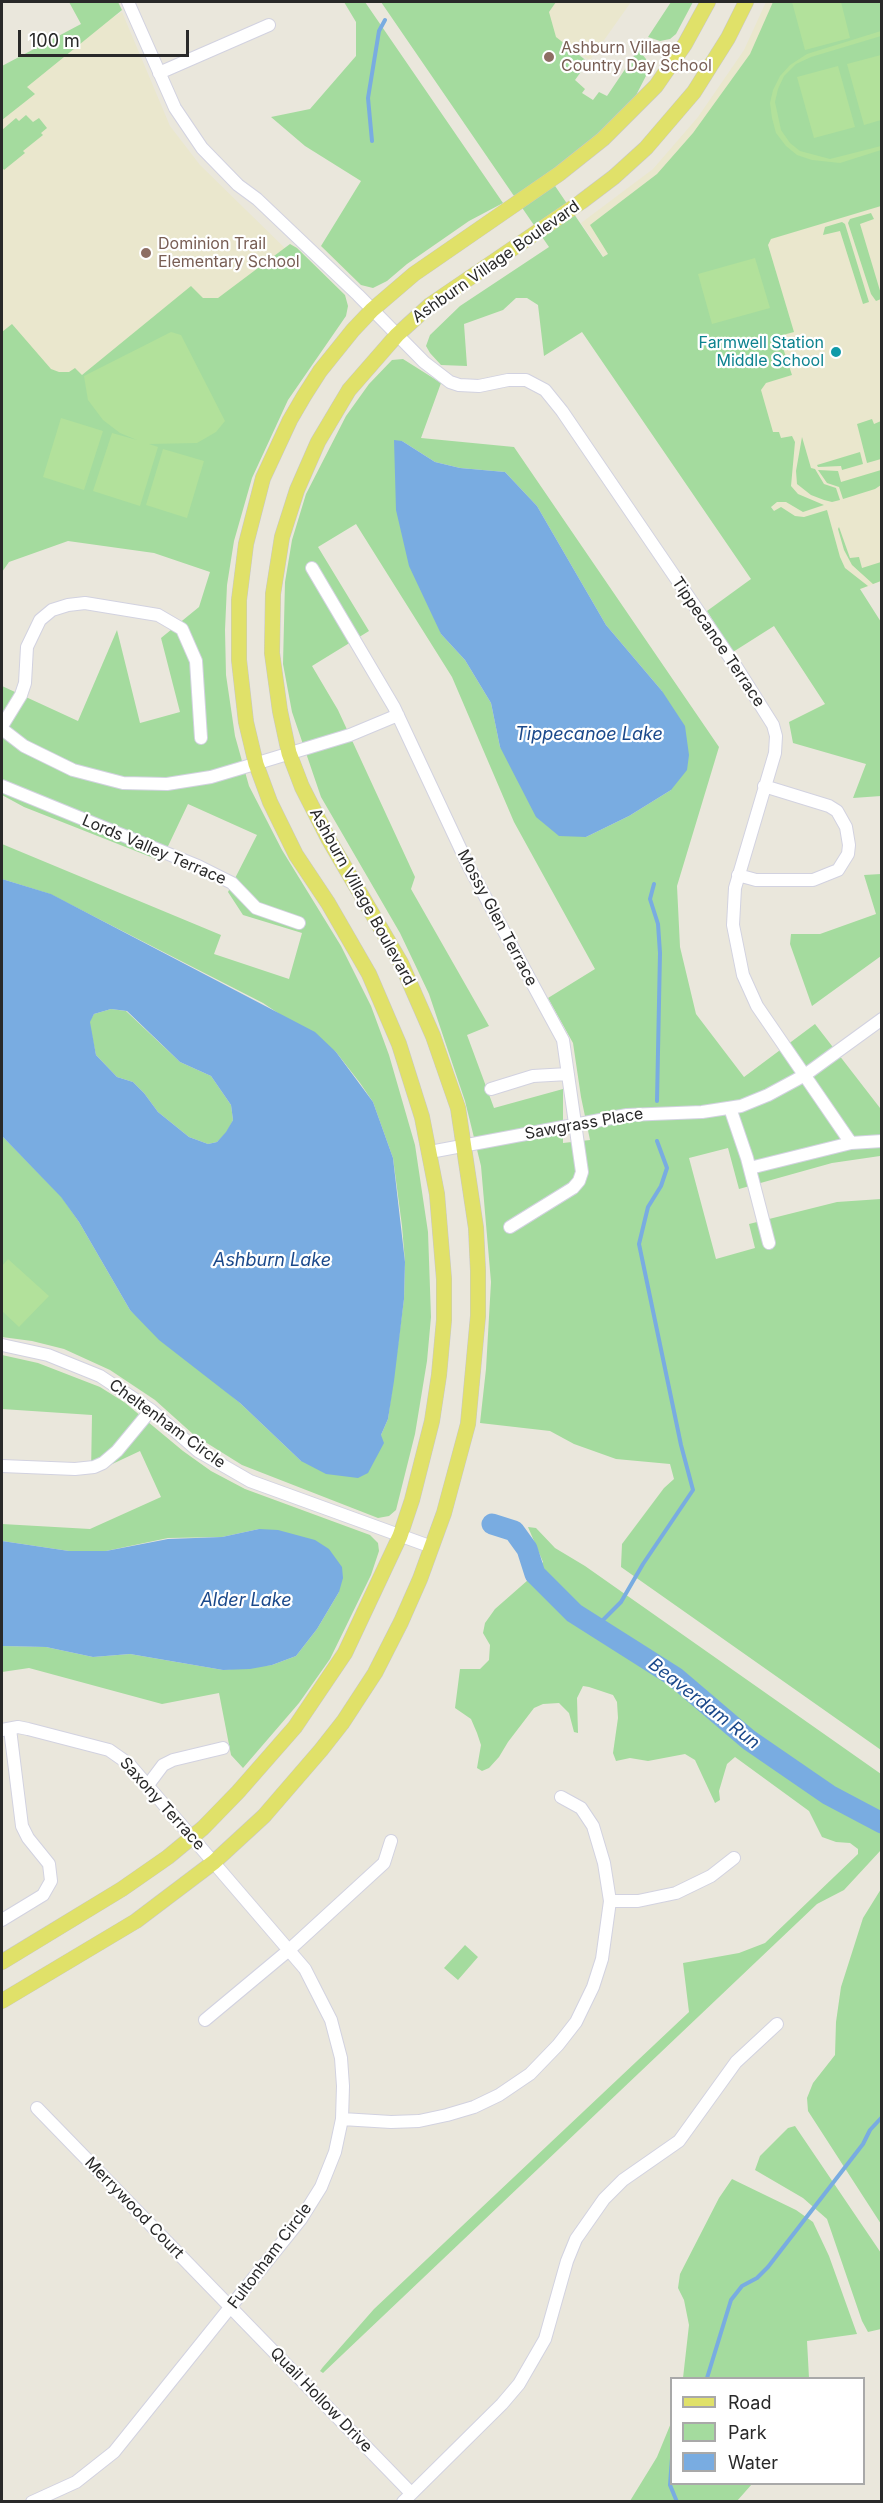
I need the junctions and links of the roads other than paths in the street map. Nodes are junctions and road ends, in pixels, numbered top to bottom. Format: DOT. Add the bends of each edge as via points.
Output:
graph roads {
  1 [pos="128,2"];
  2 [pos="708,2"];
  3 [pos="746,2"];
  4 [pos="269,25"];
  5 [pos="159,73"];
  6 [pos="372,310"];
  7 [pos="397,335"];
  8 [pos="312,568"];
  9 [pos="398,715"];
  10 [pos="2,728"];
  11 [pos="201,738"];
  12 [pos="289,753"];
  13 [pos="256,764"];
  14 [pos="2,786"];
  15 [pos="764,786"];
  16 [pos="738,875"];
  17 [pos="299,922"];
  18 [pos="882,1019"];
  19 [pos="568,1074"];
  20 [pos="805,1075"];
  21 [pos="491,1089"];
  22 [pos="730,1108"];
  23 [pos="574,1126"];
  24 [pos="882,1141"];
  25 [pos="851,1143"];
  26 [pos="463,1145"];
  27 [pos="430,1152"];
  28 [pos="750,1168"];
  29 [pos="510,1227"];
  30 [pos="769,1243"];
  31 [pos="2,1345"];
  32 [pos="151,1410"];
  33 [pos="2,1466"];
  34 [pos="400,1536"];
  35 [pos="432,1547"];
  36 [pos="6,1730"];
  37 [pos="223,1748"];
  38 [pos="148,1785"];
  39 [pos="561,1797"];
  40 [pos="192,1837"];
  41 [pos="391,1841"];
  42 [pos="734,1858"];
  43 [pos="214,1862"];
  44 [pos="610,1901"];
  45 [pos="2,1920"];
  46 [pos="289,1950"];
  47 [pos="2,1962"];
  48 [pos="2,2001"];
  49 [pos="205,2020"];
  50 [pos="777,2024"];
  51 [pos="37,2108"];
  52 [pos="342,2119"];
  53 [pos="232,2307"];
  54 [pos="407,2497"];
  55 [pos="32,2502"];
  1 -- 5 [label="street, Tippecanoe Terrace"];
  2 -- 6 [label="main road, Ashburn Village Boulevard" via="656,86 603,140 414,274"];
  3 -- 7 [label="main road, Ashburn Village Boulevard" via="712,66 646,148 581,202 445,294"];
  4 -- 5 [label="street"];
  5 -- 6 [label="street, Tippecanoe Terrace" via="188,130 209,156"];
  6 -- 7 [label="street, Tippecanoe Terrace"];
  6 -- 13 [label="main road, Ashburn Village Boulevard" via="334,352 304,396 275,452 255,505 243,566 238,627 240,687"];
  7 -- 12 [label="main road, Ashburn Village Boulevard" via="349,390 328,423 297,490 282,537 273,594 272,653"];
  7 -- 15 [label="street, Tippecanoe Terrace" via="450,382 469,386 526,380 545,390 556,403 773,725 776,746"];
  8 -- 9 [label="street, Mossy Glen Terrace"];
  9 -- 12 [label="street" via="350,735"];
  9 -- 19 [label="street, Mossy Glen Terrace" via="460,851 559,1032"];
  10 -- 11 [label="street" via="25,683 27,647 40,620 52,610 85,603 158,615 182,629 196,661"];
  10 -- 13 [label="street" via="46,759 123,783 190,781"];
  12 -- 13 [label="street"];
  12 -- 26 [label="main road, Ashburn Village Boulevard" via="314,811 383,928 418,1000 458,1108"];
  13 -- 27 [label="main road, Ashburn Village Boulevard" via="296,855 351,940 385,1008"];
  14 -- 17 [label="street, Lords Valley Terrace" via="198,866 232,883 256,908"];
  15 -- 16 [label="street, Tippecanoe Terrace"];
  15 -- 16 [label="street" via="837,811 846,827 848,854 838,870 813,880 756,880"];
  16 -- 20 [label="street, Tippecanoe Terrace" via="733,925 745,984"];
  18 -- 20 [label="street, Sawgrass Place"];
  19 -- 21 [label="street" via="533,1076"];
  19 -- 23 [label="street, Mossy Glen Terrace"];
  20 -- 22 [label="street, Sawgrass Place" via="768,1095"];
  20 -- 25 [label="street, Tippecanoe Terrace"];
  22 -- 23 [label="street, Sawgrass Place" via="627,1115"];
  22 -- 28 [label="street"];
  23 -- 26 [label="street, Sawgrass Place"];
  23 -- 29 [label="street, Mossy Glen Terrace" via="582,1162 579,1180 573,1188"];
  24 -- 25 [label="street"];
  25 -- 28 [label="street"];
  26 -- 27 [label="street, Sawgrass Place"];
  26 -- 35 [label="main road, Ashburn Village Boulevard" via="476,1228 478,1316 474,1378 459,1461"];
  27 -- 34 [label="main road, Ashburn Village Boulevard" via="442,1237 444,1320 432,1421"];
  28 -- 30 [label="street"];
  31 -- 32 [label="street, Cheltenham Circle" via="75,1365 100,1376"];
  32 -- 33 [label="street" via="117,1451 94,1467"];
  32 -- 34 [label="street, Cheltenham Circle" via="198,1451 250,1481"];
  34 -- 35 [label="street, Cheltenham Circle"];
  34 -- 40 [label="main road, Ashburn Village Boulevard" via="357,1631 315,1700 271,1756"];
  35 -- 43 [label="main road, Ashburn Village Boulevard" via="401,1622 375,1673 343,1722 264,1816"];
  36 -- 38 [label="street, Saxony Terrace" via="18,1727 110,1750"];
  36 -- 45 [label="street" via="22,1826 49,1864 51,1881 43,1896"];
  37 -- 38 [label="street" via="173,1760 163,1765"];
  38 -- 40 [label="street, Saxony Terrace"];
  39 -- 44 [label="street" via="581,1808 593,1826"];
  40 -- 43 [label="street, Saxony Terrace"];
  40 -- 47 [label="main road, Ashburn Village Boulevard" via="122,1889"];
  41 -- 46 [label="street" via="384,1863"];
  42 -- 44 [label="street" via="711,1876 676,1893 638,1901"];
  43 -- 46 [label="street, Fultonham Circle"];
  43 -- 48 [label="main road, Ashburn Village Boulevard" via="136,1921"];
  44 -- 52 [label="street" via="602,1959 585,2005 558,2045 530,2074 499,2095 447,2115 419,2121"];
  46 -- 49 [label="street"];
  46 -- 52 [label="street, Fultonham Circle" via="315,1985 331,2020 340,2058"];
  50 -- 54 [label="street" via="736,2062 680,2141 622,2180 589,2218 570,2254 553,2315 534,2362 502,2404"];
  51 -- 53 [label="street, Merrywood Court"];
  52 -- 53 [label="street, Fultonham Circle" via="328,2170 311,2203"];
  53 -- 54 [label="street, Quail Hollow Drive"];
  53 -- 55 [label="street, Fultonham Circle" via="114,2452 76,2482"];
}
